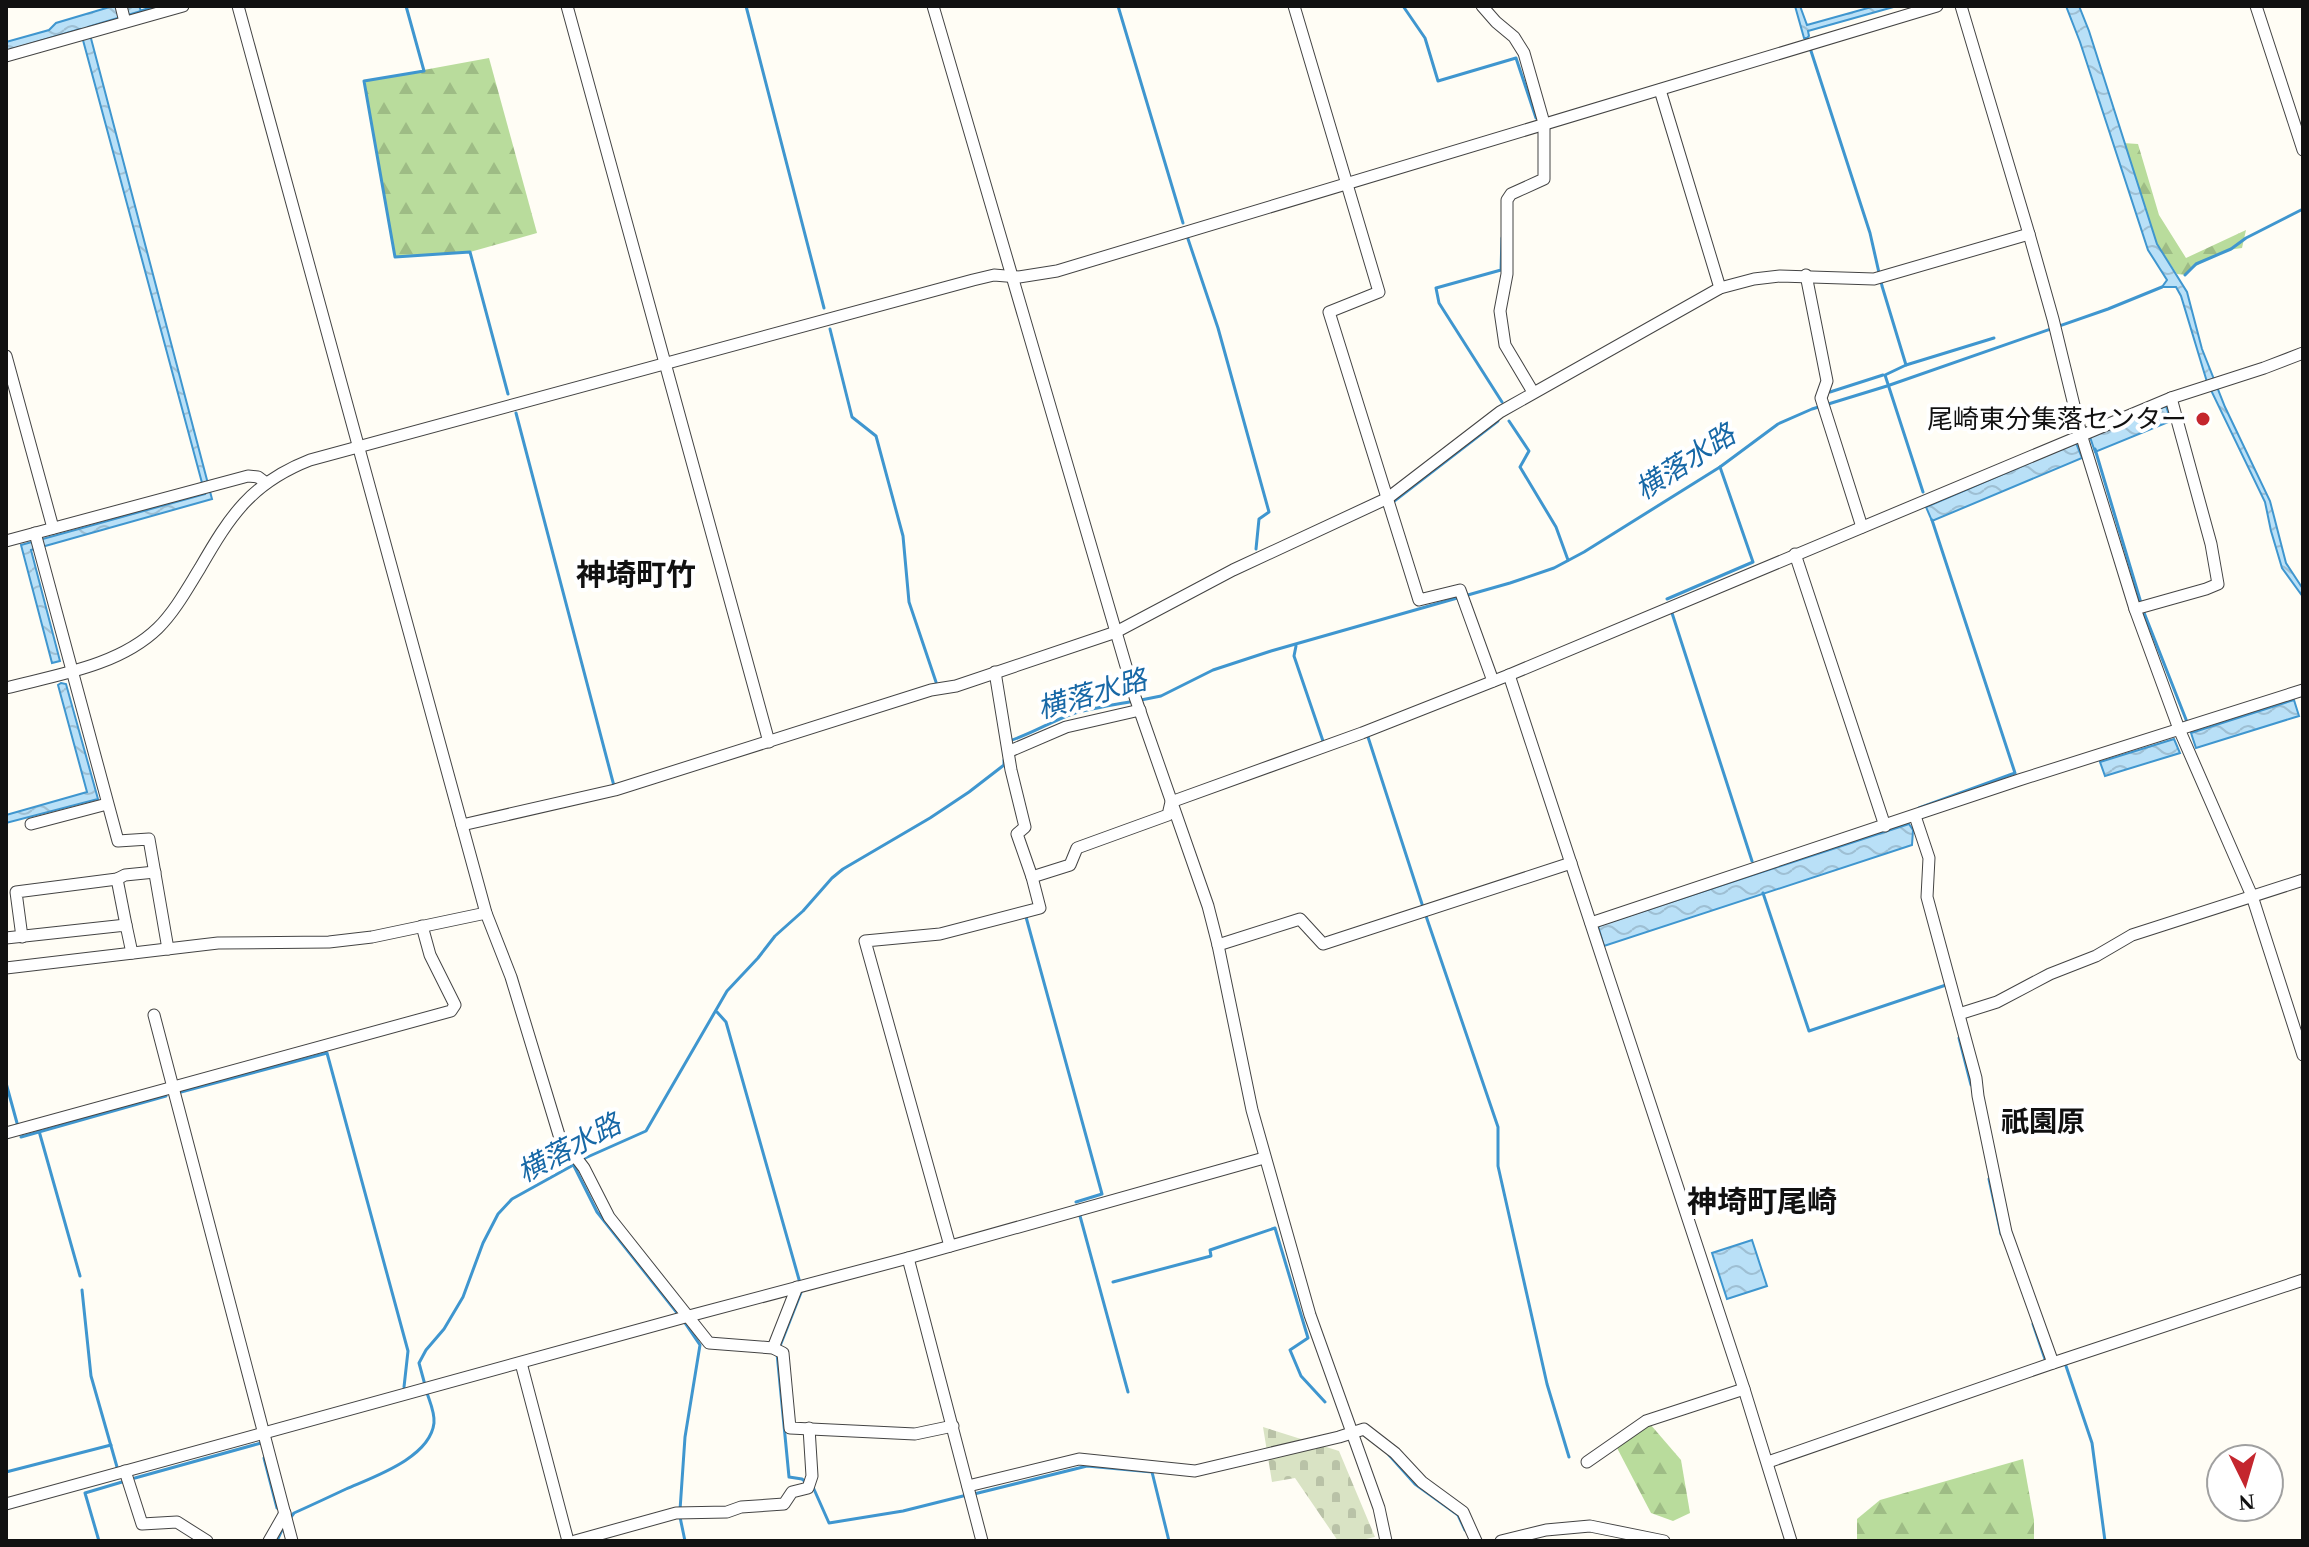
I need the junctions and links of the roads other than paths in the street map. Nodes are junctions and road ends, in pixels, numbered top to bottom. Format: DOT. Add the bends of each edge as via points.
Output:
graph roads {
  1 [pos="121,6"];
  2 [pos="183,6"];
  3 [pos="238,6"];
  4 [pos="567,6"];
  5 [pos="933,6"];
  6 [pos="1294,6"];
  7 [pos="1482,6"];
  8 [pos="1937,6"];
  9 [pos="1961,6"];
  10 [pos="2256,6"];
  11 [pos="125,22"];
  12 [pos="6,56"];
  13 [pos="1660,90"];
  14 [pos="1544,123"];
  15 [pos="2303,150"];
  16 [pos="1347,183"];
  17 [pos="2029,234"];
  18 [pos="1011,275"];
  19 [pos="1806,275"];
  20 [pos="1720,288"];
  21 [pos="2303,353"];
  22 [pos="6,356"];
  23 [pos="666,365"];
  24 [pos="1533,392"];
  25 [pos="2171,398"];
  26 [pos="2081,434"];
  27 [pos="359,447"];
  28 [pos="266,483"];
  29 [pos="1388,498"];
  30 [pos="1862,527"];
  31 [pos="53,528"];
  32 [pos="35,533"];
  33 [pos="6,541"];
  34 [pos="1795,554"];
  35 [pos="2135,609"];
  36 [pos="1116,632"];
  37 [pos="71,670"];
  38 [pos="995,672"];
  39 [pos="1509,675"];
  40 [pos="1493,681"];
  41 [pos="6,688"];
  42 [pos="2303,690"];
  43 [pos="1137,704"];
  44 [pos="2179,729"];
  45 [pos="769,742"];
  46 [pos="1008,744"];
  47 [pos="1171,802"];
  48 [pos="107,804"];
  49 [pos="1900,821"];
  50 [pos="31,824"];
  51 [pos="462,825"];
  52 [pos="1571,863"];
  53 [pos="155,872"];
  54 [pos="1032,877"];
  55 [pos="117,879"];
  56 [pos="2303,880"];
  57 [pos="2252,896"];
  58 [pos="486,913"];
  59 [pos="1591,923"];
  60 [pos="126,925"];
  61 [pos="422,926"];
  62 [pos="22,937"];
  63 [pos="6,938"];
  64 [pos="1218,945"];
  65 [pos="168,949"];
  66 [pos="132,953"];
  67 [pos="6,968"];
  68 [pos="1959,1014"];
  69 [pos="154,1015"];
  70 [pos="2303,1055"];
  71 [pos="172,1088"];
  72 [pos="6,1133"];
  73 [pos="1264,1158"];
  74 [pos="950,1246"];
  75 [pos="908,1258"];
  76 [pos="2303,1280"];
  77 [pos="803,1286"];
  78 [pos="689,1316"];
  79 [pos="773,1348"];
  80 [pos="521,1363"];
  81 [pos="2053,1363"];
  82 [pos="1744,1389"];
  83 [pos="953,1426"];
  84 [pos="809,1428"];
  85 [pos="1350,1432"];
  86 [pos="265,1433"];
  87 [pos="1587,1462"];
  88 [pos="1768,1462"];
  89 [pos="125,1471"];
  90 [pos="968,1486"];
  91 [pos="6,1504"];
  92 [pos="285,1513"];
  93 [pos="1590,1526"];
  94 [pos="207,1541"];
  95 [pos="269,1541"];
  96 [pos="292,1541"];
  97 [pos="568,1541"];
  98 [pos="575,1541"];
  99 [pos="982,1541"];
  100 [pos="1386,1541"];
  101 [pos="1476,1541"];
  102 [pos="1501,1541"];
  103 [pos="1591,1541"];
  104 [pos="1664,1541"];
  105 [pos="1791,1541"];
  1 -- 11 [label="street"];
  2 -- 11 [label="street"];
  3 -- 27 [label="street"];
  4 -- 23 [label="street"];
  5 -- 18 [label="street"];
  6 -- 16 [label="street"];
  7 -- 14 [label="street" via="1520,45"];
  8 -- 13 [label="street"];
  9 -- 17 [label="street"];
  10 -- 15 [label="street"];
  11 -- 12 [label="street"];
  13 -- 14 [label="street"];
  13 -- 20 [label="street"];
  14 -- 16 [label="street"];
  14 -- 24 [label="street" via="1544,179 1507,200 1507,274 1500,311 1505,345"];
  16 -- 18 [label="street" via="1057,271"];
  16 -- 29 [label="street" via="1379,292 1329,312"];
  17 -- 19 [label="street" via="1880,278"];
  17 -- 26 [label="street"];
  18 -- 23 [label="street" via="984,277"];
  18 -- 36 [label="street"];
  19 -- 20 [label="street"];
  19 -- 30 [label="street" via="1827,381 1821,398"];
  20 -- 24 [label="street"];
  21 -- 25 [label="street"];
  22 -- 31 [label="street"];
  23 -- 27 [label="street"];
  23 -- 45 [label="street"];
  24 -- 29 [label="street"];
  25 -- 26 [label="street"];
  25 -- 35 [label="street" via="2218,584"];
  26 -- 30 [label="street"];
  26 -- 35 [label="street"];
  27 -- 28 [label="street" via="298,465"];
  27 -- 51 [label="street"];
  28 -- 31 [label="street" via="248,476"];
  28 -- 37 [label="street" via="240,505 182,599 157,629 122,652"];
  29 -- 36 [label="street"];
  29 -- 40 [label="street" via="1419,600 1460,590"];
  30 -- 34 [label="street"];
  31 -- 32 [label="street"];
  32 -- 33 [label="street"];
  32 -- 37 [label="street"];
  34 -- 39 [label="street"];
  34 -- 49 [label="street"];
  35 -- 44 [label="street"];
  36 -- 38 [label="street"];
  36 -- 43 [label="street"];
  37 -- 41 [label="street"];
  37 -- 48 [label="street"];
  38 -- 45 [label="street"];
  38 -- 46 [label="street"];
  39 -- 40 [label="street"];
  39 -- 52 [label="street"];
  40 -- 47 [label="street"];
  42 -- 44 [label="street"];
  43 -- 46 [label="street"];
  43 -- 47 [label="street"];
  44 -- 49 [label="street"];
  44 -- 57 [label="street"];
  45 -- 51 [label="street" via="615,790"];
  46 -- 54 [label="street"];
  47 -- 54 [label="street" via="1168,815 1077,848 1070,865"];
  47 -- 64 [label="street"];
  48 -- 50 [label="street"];
  48 -- 53 [label="street" via="118,841 149,839"];
  49 -- 59 [label="street"];
  49 -- 68 [label="street" via="1929,858 1927,897"];
  51 -- 58 [label="street"];
  52 -- 59 [label="street"];
  52 -- 64 [label="street" via="1323,944 1300,919"];
  53 -- 55 [label="street"];
  53 -- 65 [label="street"];
  54 -- 74 [label="street" via="1040,908 940,934 865,941"];
  55 -- 60 [label="street"];
  55 -- 62 [label="street" via="16,892"];
  56 -- 57 [label="street"];
  57 -- 68 [label="street" via="2132,935 1997,1002"];
  57 -- 70 [label="street"];
  58 -- 61 [label="street"];
  58 -- 78 [label="street" via="559,1135 584,1168 609,1217"];
  59 -- 82 [label="street"];
  60 -- 62 [label="street"];
  60 -- 66 [label="street"];
  61 -- 65 [label="street" via="329,942"];
  61 -- 71 [label="street" via="455,1005 451,1011"];
  62 -- 63 [label="street"];
  64 -- 73 [label="street"];
  65 -- 66 [label="street"];
  66 -- 67 [label="street"];
  68 -- 81 [label="street" via="2006,1232"];
  69 -- 71 [label="street"];
  71 -- 72 [label="street"];
  71 -- 86 [label="street"];
  73 -- 74 [label="street"];
  73 -- 85 [label="street"];
  74 -- 75 [label="street"];
  75 -- 77 [label="street"];
  75 -- 83 [label="street"];
  76 -- 81 [label="street"];
  77 -- 78 [label="street"];
  77 -- 79 [label="street"];
  78 -- 79 [label="street" via="709,1343"];
  78 -- 80 [label="street"];
  79 -- 84 [label="street" via="783,1353 790,1428"];
  80 -- 86 [label="street"];
  80 -- 97 [label="street"];
  81 -- 88 [label="street"];
  82 -- 87 [label="street" via="1646,1421"];
  82 -- 88 [label="street"];
  83 -- 84 [label="street" via="915,1434"];
  83 -- 90 [label="street"];
  84 -- 98 [label="street" via="812,1476 808,1488 792,1492 784,1504 680,1513"];
  85 -- 90 [label="street" via="1195,1471 1079,1459"];
  85 -- 100 [label="street"];
  85 -- 101 [label="street" via="1364,1429 1395,1453 1422,1482 1463,1512"];
  86 -- 89 [label="street"];
  86 -- 92 [label="street"];
  88 -- 105 [label="street"];
  89 -- 91 [label="street"];
  89 -- 94 [label="street" via="142,1524 177,1522"];
  90 -- 99 [label="street"];
  92 -- 95 [label="street"];
  92 -- 96 [label="street"];
  93 -- 102 [label="street"];
  93 -- 103 [label="street"];
  93 -- 104 [label="street"];
}
